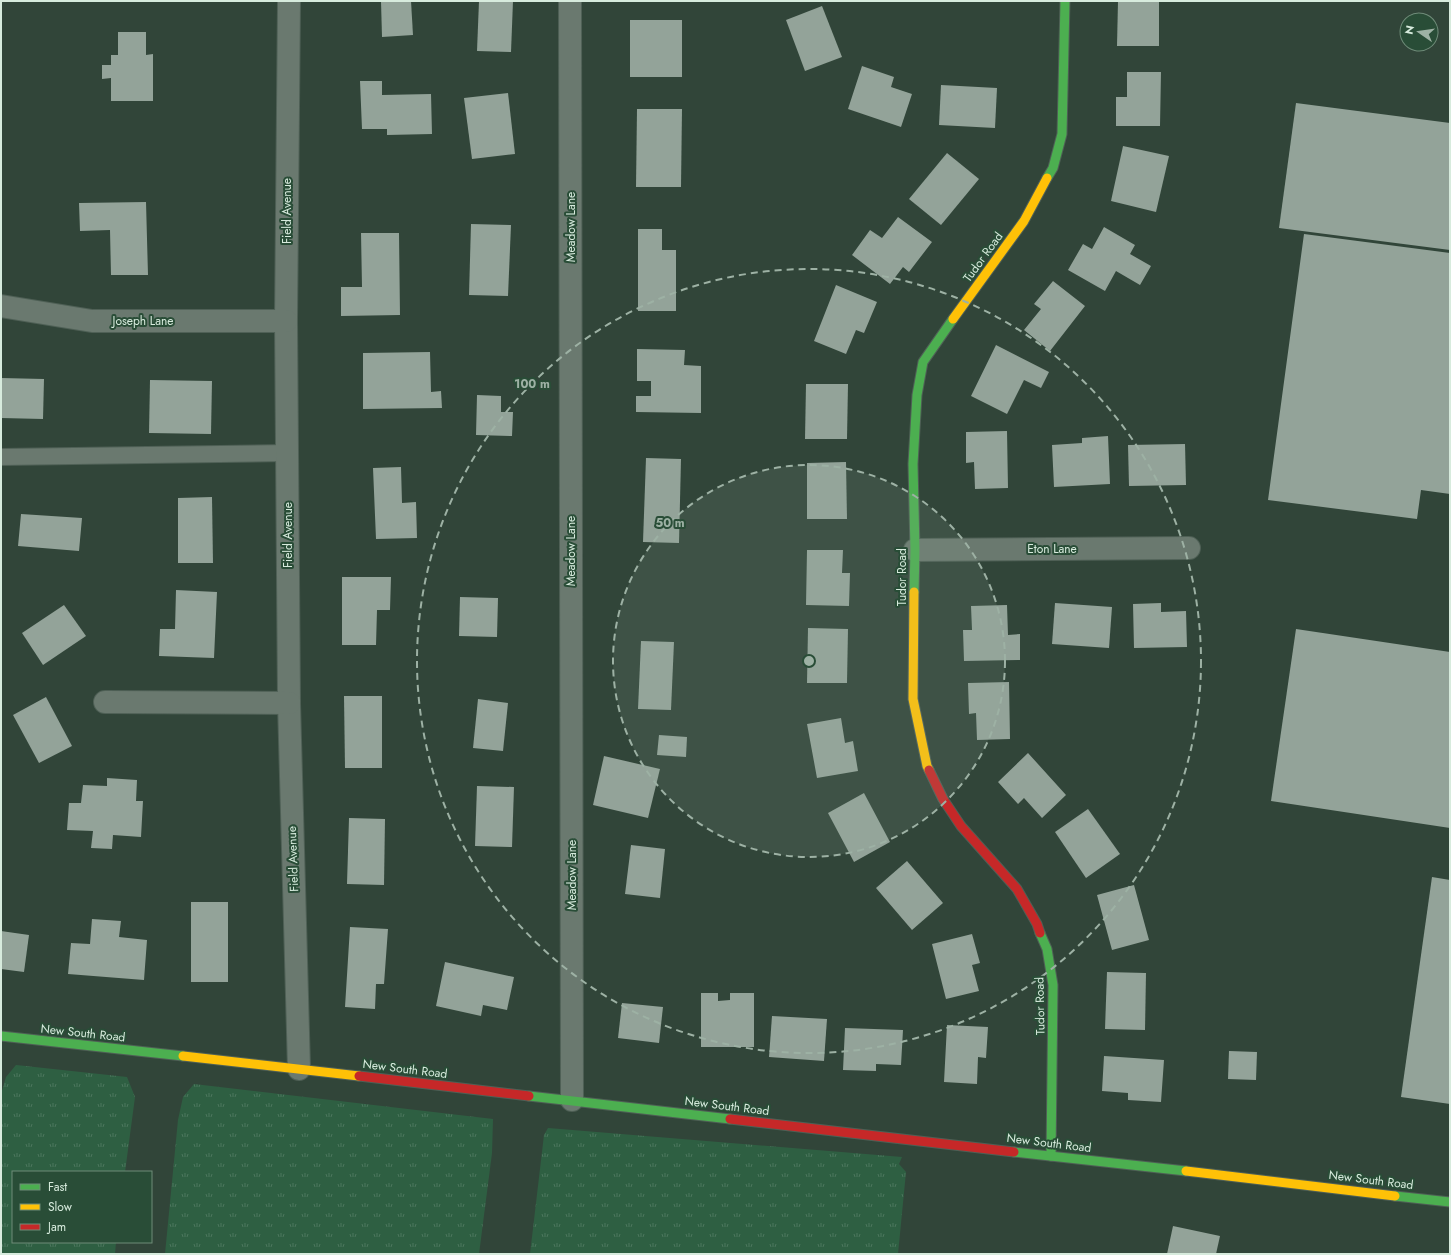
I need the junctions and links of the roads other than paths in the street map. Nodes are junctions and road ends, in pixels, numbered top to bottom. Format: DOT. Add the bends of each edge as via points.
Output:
graph roads {
  1 [pos="289,1"];
  2 [pos="570,1"];
  3 [pos="1065,1"];
  4 [pos="1,306"];
  5 [pos="286,321"];
  6 [pos="287,453"];
  7 [pos="1,457"];
  8 [pos="1189,548"];
  9 [pos="915,550"];
  10 [pos="105,702"];
  11 [pos="289,703"];
  12 [pos="1,1036"];
  13 [pos="298,1069"];
  14 [pos="572,1100"];
  15 [pos="1051,1156"];
  16 [pos="1450,1202"];
  1 -- 5 [label="street, Field Avenue"];
  2 -- 14 [label="street, Meadow Lane"];
  3 -- 9 [label="street, Tudor Road" via="1062,134 1054,168 1024,221 922,362 917,395 913,464"];
  4 -- 5 [label="street, Joseph Lane" via="92,321"];
  5 -- 6 [label="street, Field Avenue"];
  6 -- 7 [label="lane"];
  6 -- 11 [label="street, Field Avenue"];
  8 -- 9 [label="street, Eton Lane"];
  9 -- 15 [label="street, Tudor Road" via="914,699 927,766 943,799 961,826 1017,889 1037,924 1047,949 1053,985"];
  10 -- 11 [label="street"];
  11 -- 13 [label="street, Field Avenue"];
  12 -- 13 [label="street, New South Road"];
  13 -- 14 [label="street, New South Road"];
  14 -- 15 [label="street, New South Road"];
  15 -- 16 [label="street, New South Road"];
}
